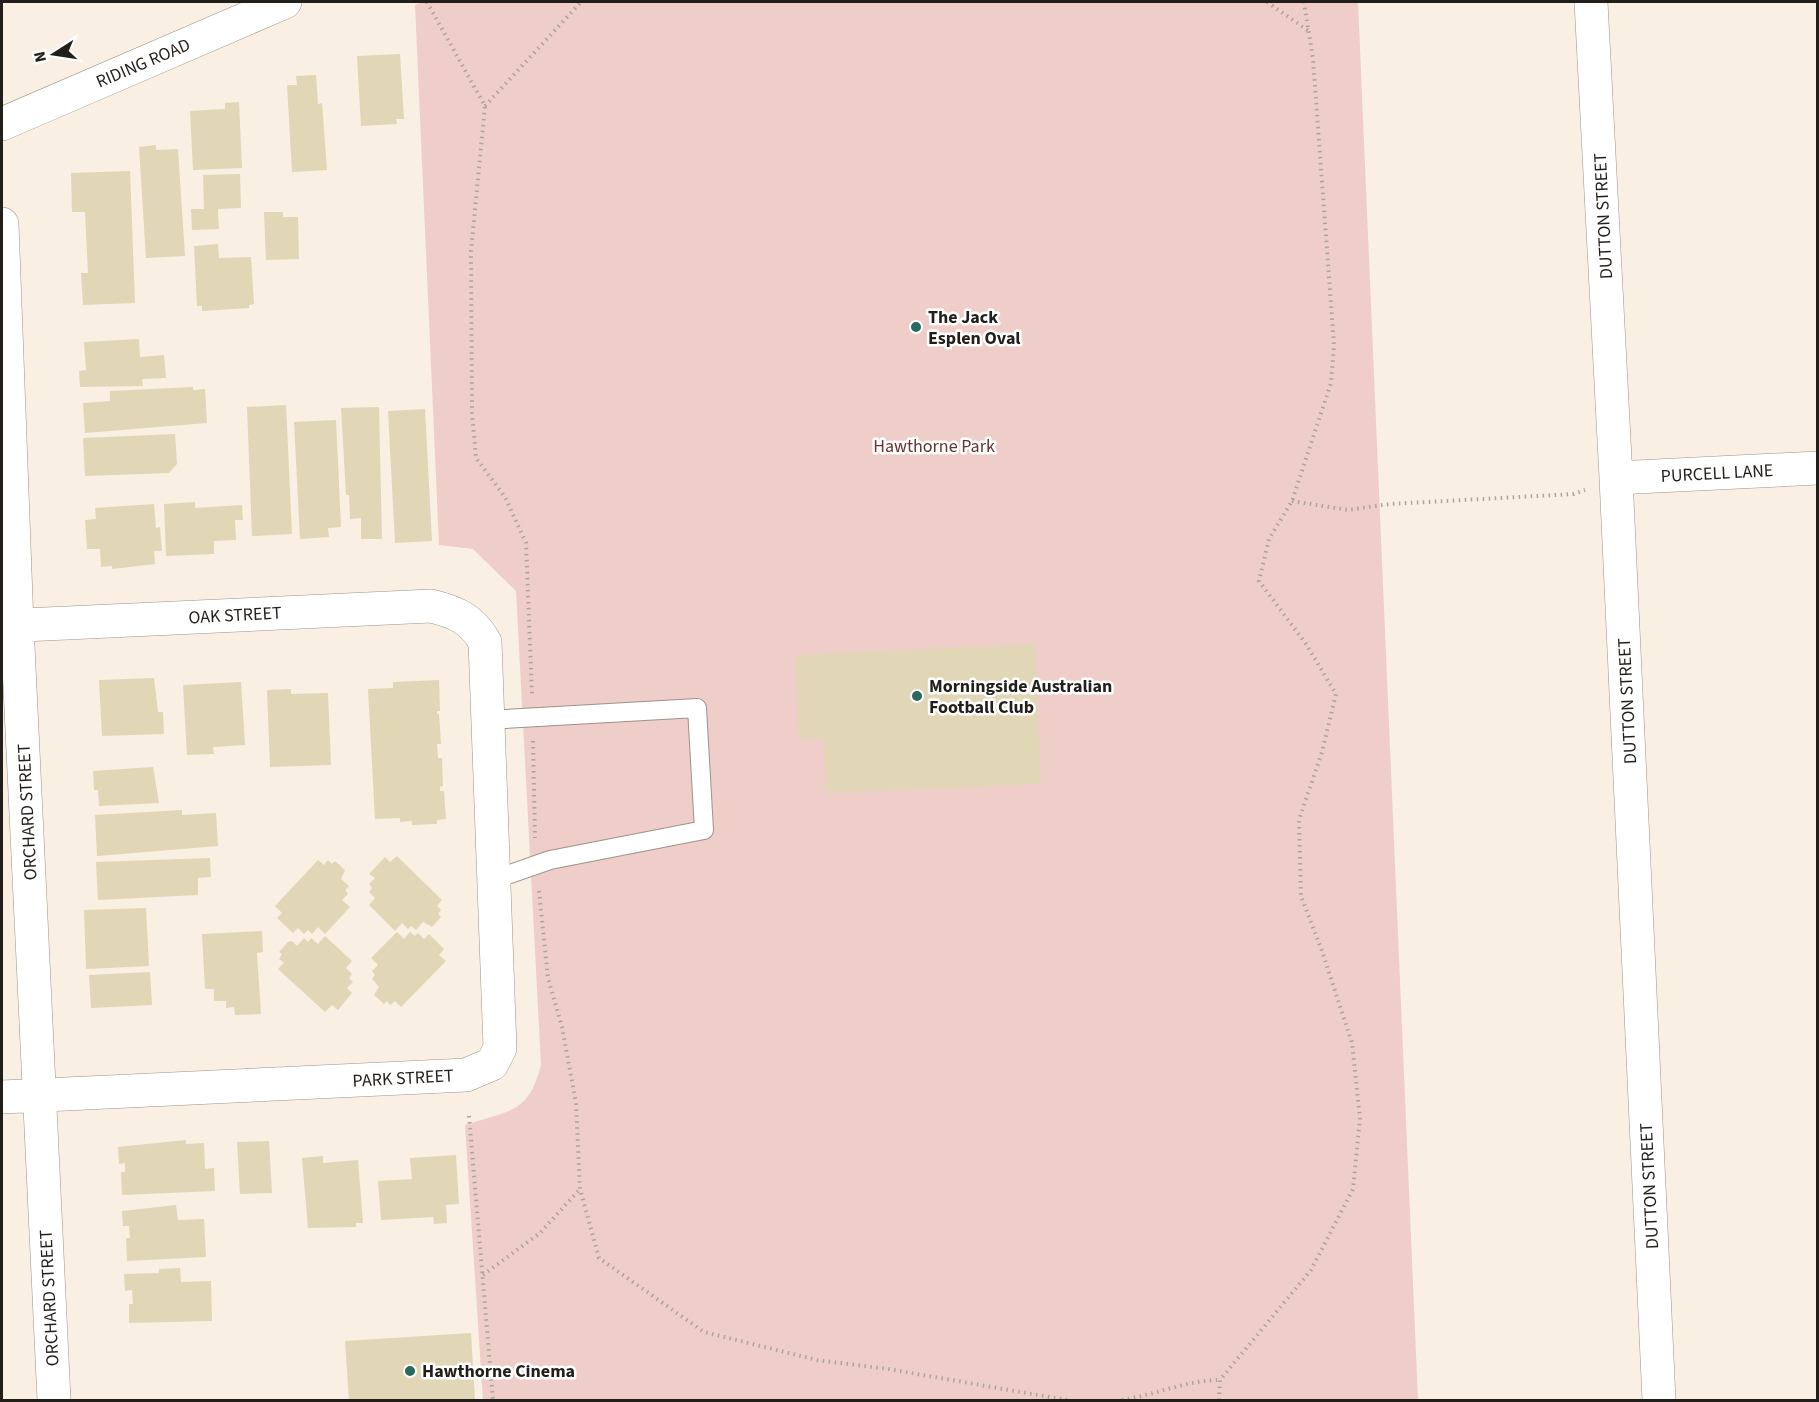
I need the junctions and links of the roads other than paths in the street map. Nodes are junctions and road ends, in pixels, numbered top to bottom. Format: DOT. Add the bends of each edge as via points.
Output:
graph roads {
  1 [pos="285,2"];
  2 [pos="1591,2"];
  3 [pos="2,124"];
  4 [pos="2,224"];
  5 [pos="1818,468"];
  6 [pos="1616,478"];
  7 [pos="467,618"];
  8 [pos="9,625"];
  9 [pos="487,720"];
  10 [pos="493,880"];
  11 [pos="40,1096"];
  12 [pos="2,1097"];
  13 [pos="54,1401"];
  14 [pos="1659,1401"];
  1 -- 3 [label="street, RIDING ROAD"];
  2 -- 6 [label="street, DUTTON STREET"];
  4 -- 8 [label="street, ORCHARD STREET"];
  5 -- 6 [label="street, PURCELL LANE"];
  6 -- 14 [label="street, DUTTON STREET"];
  7 -- 8 [label="street, OAK STREET" via="431,606"];
  7 -- 9 [label="street, PARK STREET" via="485,642"];
  8 -- 11 [label="street, ORCHARD STREET"];
  9 -- 10 [label="street, PARK STREET"];
  9 -- 10 [label="lane" via="697,708 704,830 550,860"];
  10 -- 11 [label="street, PARK STREET" via="500,1048 492,1064 466,1075"];
  11 -- 12 [label="street, PARK STREET"];
  11 -- 13 [label="street, ORCHARD STREET"];
}
